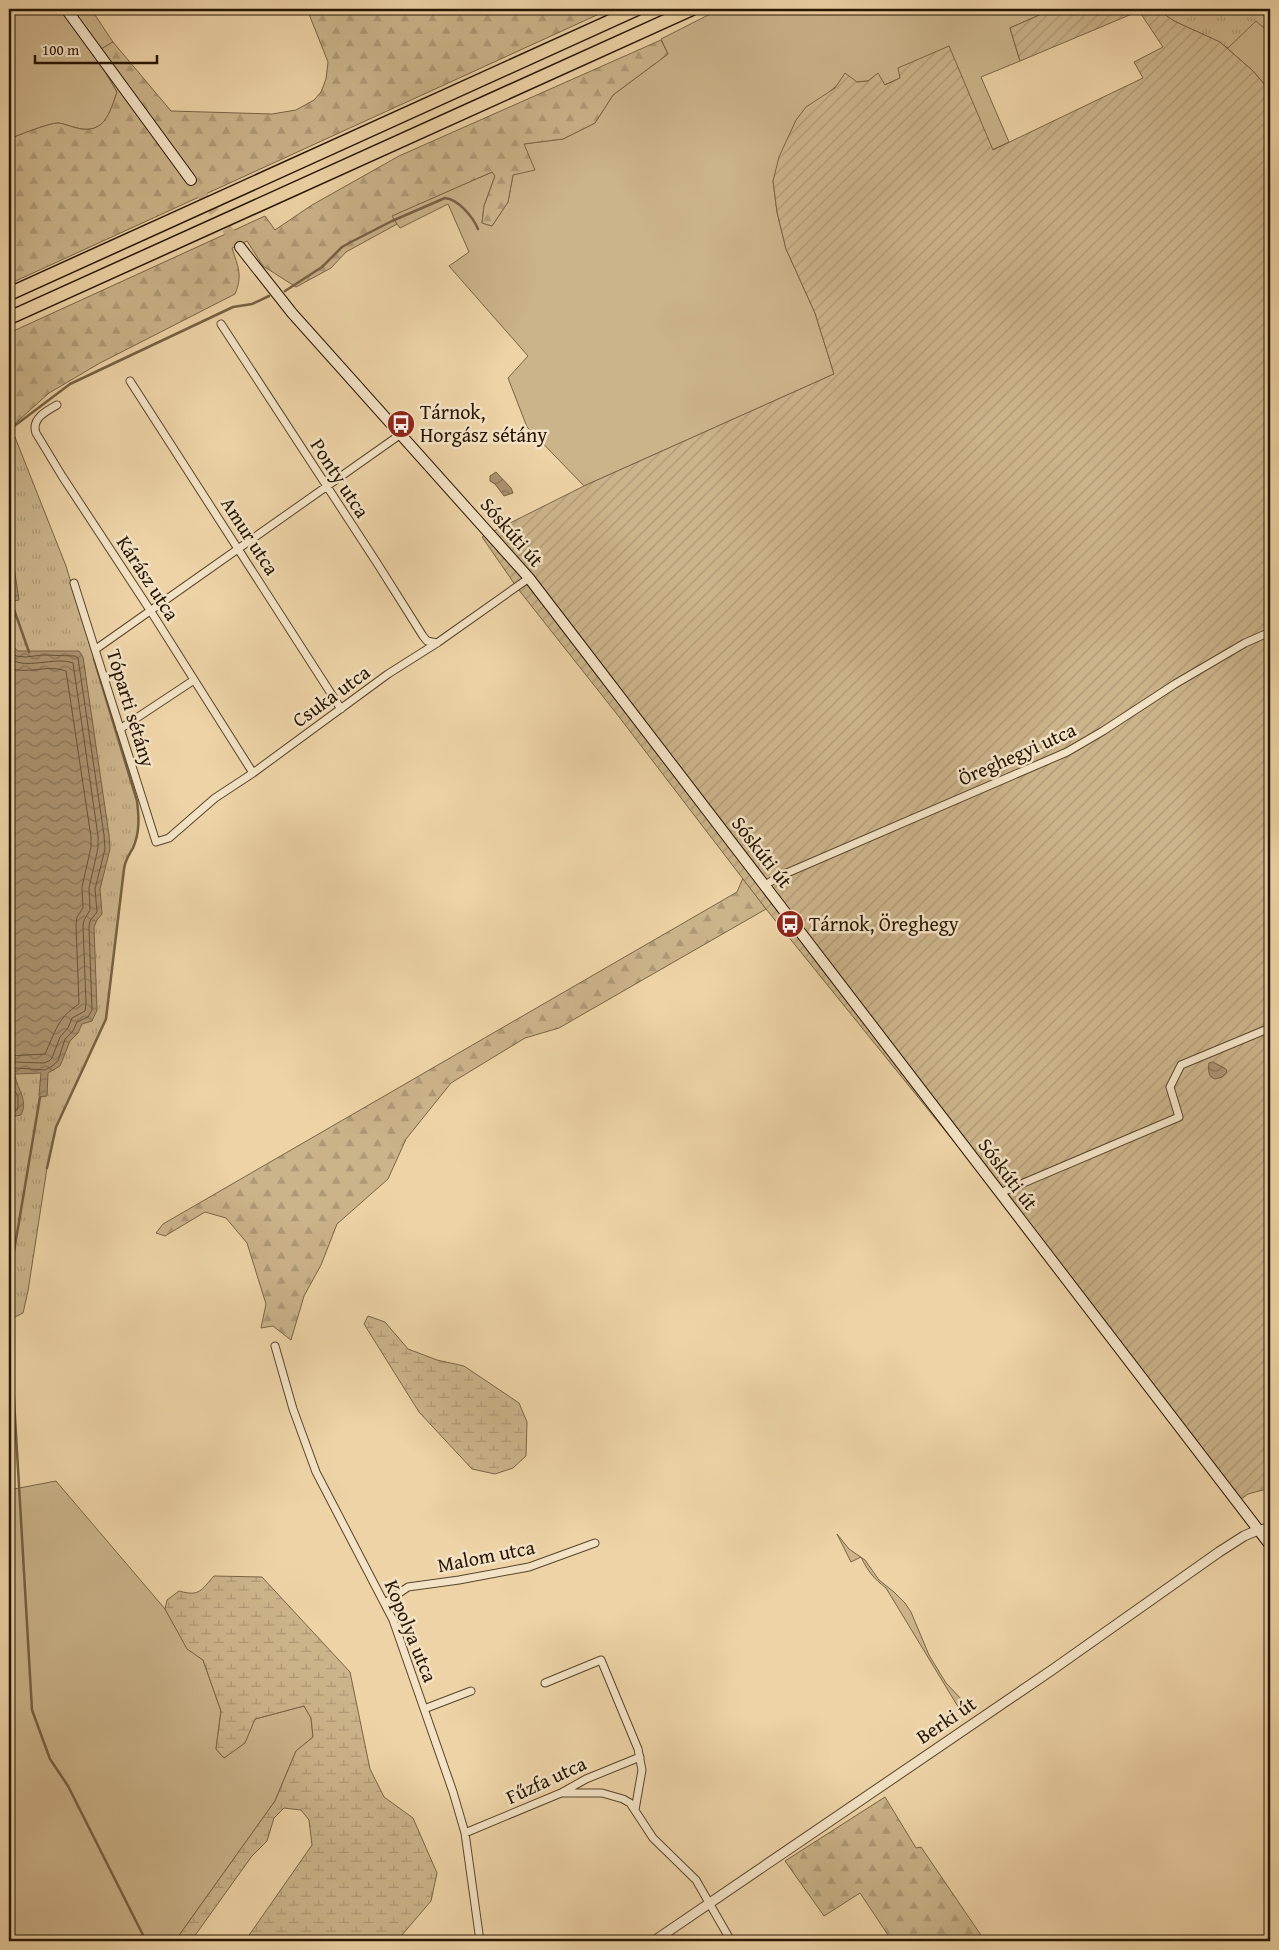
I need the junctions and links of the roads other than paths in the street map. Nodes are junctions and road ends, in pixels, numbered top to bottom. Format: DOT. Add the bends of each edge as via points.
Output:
graph roads {
  1 [pos="66,9"];
  2 [pos="637,9"];
  3 [pos="692,9"];
  4 [pos="191,180"];
  5 [pos="240,247"];
  6 [pos="9,294"];
  7 [pos="9,318"];
  8 [pos="221,324"];
  9 [pos="130,381"];
  10 [pos="57,405"];
  11 [pos="402,434"];
  12 [pos="326,486"];
  13 [pos="239,548"];
  14 [pos="529,578"];
  15 [pos="74,583"];
  16 [pos="150,610"];
  17 [pos="1270,632"];
  18 [pos="437,643"];
  19 [pos="96,649"];
  20 [pos="194,680"];
  21 [pos="341,709"];
  22 [pos="120,729"];
  23 [pos="253,773"];
  24 [pos="156,842"];
  25 [pos="765,885"];
  26 [pos="1270,1028"];
  27 [pos="1000,1193"];
  28 [pos="276,1346"];
  29 [pos="1270,1526"];
  30 [pos="1258,1530"];
  31 [pos="595,1542"];
  32 [pos="1270,1545"];
  33 [pos="385,1603"];
  34 [pos="545,1684"];
  35 [pos="471,1691"];
  36 [pos="424,1709"];
  37 [pos="640,1757"];
  38 [pos="561,1793"];
  39 [pos="635,1810"];
  40 [pos="465,1833"];
  41 [pos="710,1903"];
  42 [pos="480,1941"];
  43 [pos="654,1941"];
  44 [pos="731,1941"];
  1 -- 4 [label="main road"];
  2 -- 6 [label="highway"];
  3 -- 7 [label="highway"];
  5 -- 11 [label="main road, Sóskúti út" via="292,313"];
  8 -- 12 [label="street, Ponty utca"];
  9 -- 13 [label="street, Amur utca"];
  10 -- 16 [label="street, Kárász utca" via="37,421 36,433"];
  11 -- 12 [label="street"];
  11 -- 14 [label="main road, Sóskúti út"];
  12 -- 13 [label="street"];
  12 -- 18 [label="street, Ponty utca" via="423,636"];
  13 -- 16 [label="street"];
  13 -- 21 [label="street, Amur utca"];
  14 -- 18 [label="street, Csuka utca"];
  14 -- 25 [label="main road, Sóskúti út"];
  15 -- 19 [label="street, Tóparti sétány"];
  16 -- 19 [label="street"];
  16 -- 20 [label="street, Kárász utca"];
  17 -- 25 [label="street, Öreghegyi utca" via="1175,684 1067,752"];
  18 -- 21 [label="street, Csuka utca"];
  19 -- 22 [label="street, Tóparti sétány"];
  20 -- 22 [label="street"];
  20 -- 23 [label="street, Kárász utca"];
  21 -- 23 [label="street, Csuka utca"];
  22 -- 24 [label="street, Tóparti sétány"];
  23 -- 24 [label="street, Csuka utca" via="200,809 168,838"];
  25 -- 27 [label="main road, Sóskúti út"];
  26 -- 27 [label="street" via="1181,1065 1170,1087 1179,1117"];
  27 -- 30 [label="main road, Sóskúti út"];
  28 -- 33 [label="street, Kopolya utca" via="293,1409 316,1472"];
  29 -- 30 [label="street"];
  30 -- 32 [label="main road, Sóskúti út"];
  30 -- 41 [label="street, Berki út" via="1218,1552 1052,1670"];
  31 -- 33 [label="street, Malom utca" via="529,1567 408,1587"];
  33 -- 36 [label="street, Kopolya utca"];
  34 -- 37 [label="street" via="602,1660"];
  35 -- 36 [label="street"];
  36 -- 40 [label="street, Kopolya utca"];
  37 -- 38 [label="street, Fűzfa utca"];
  37 -- 39 [label="street" via="642,1770"];
  38 -- 39 [label="street" via="602,1793 623,1799"];
  38 -- 40 [label="street, Fűzfa utca"];
  39 -- 41 [label="street" via="653,1838 696,1880"];
  40 -- 42 [label="street, Kopolya utca"];
  41 -- 43 [label="street, Berki út"];
  41 -- 44 [label="street"];
}
